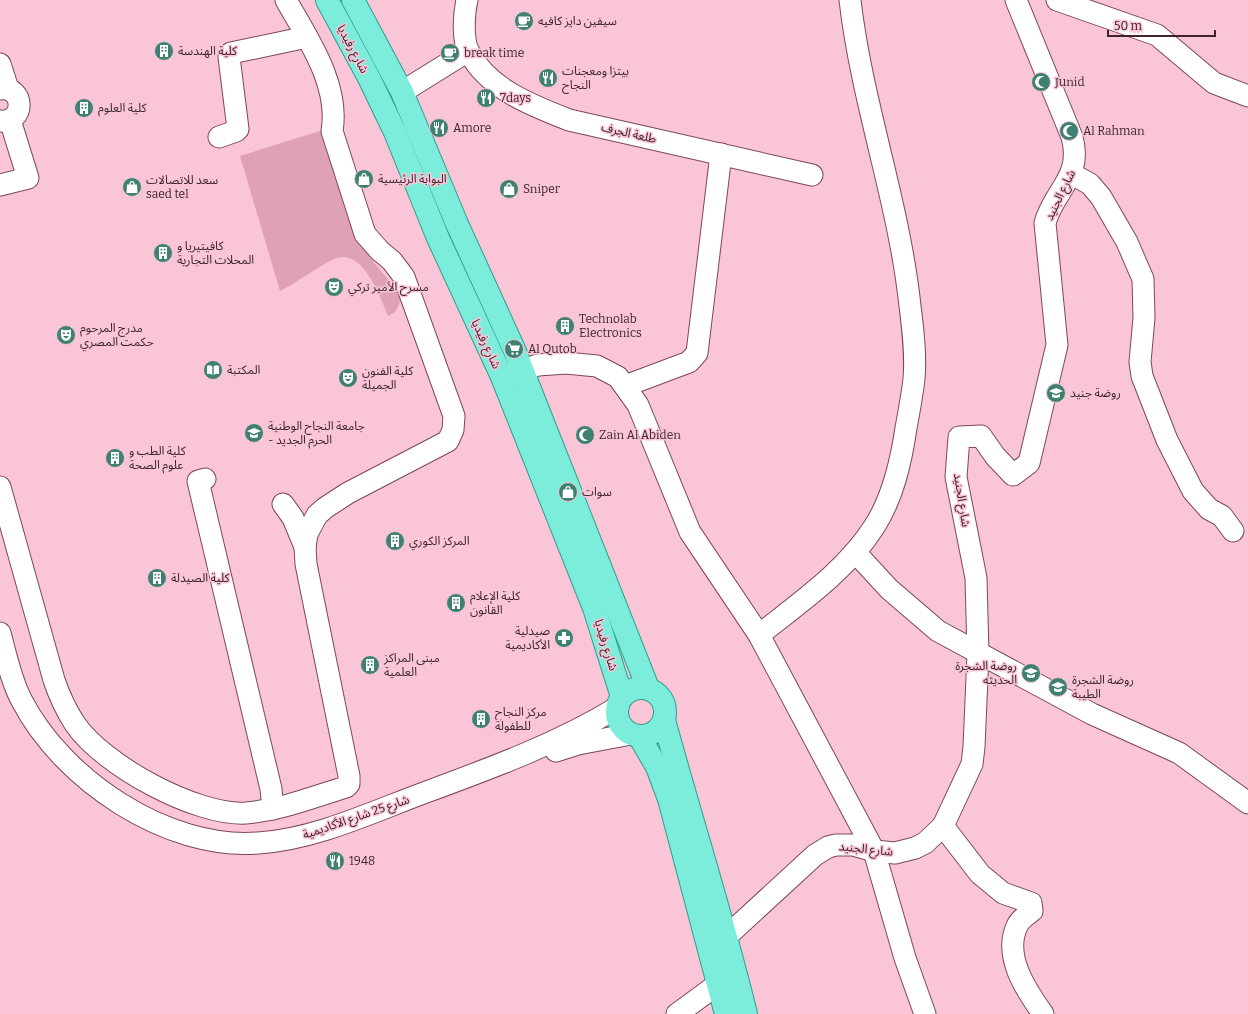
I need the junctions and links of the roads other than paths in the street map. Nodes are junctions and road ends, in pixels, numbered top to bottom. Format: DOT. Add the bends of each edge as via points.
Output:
graph roads {
  1 [pos="286,0"];
  2 [pos="327,0"];
  3 [pos="353,0"];
  4 [pos="467,0"];
  5 [pos="850,0"];
  6 [pos="1016,0"];
  7 [pos="1056,0"];
  8 [pos="308,37"];
  9 [pos="468,51"];
  10 [pos="0,64"];
  11 [pos="4,89"];
  12 [pos="402,92"];
  13 [pos="1248,96"];
  14 [pos="5,121"];
  15 [pos="219,137"];
  16 [pos="721,154"];
  17 [pos="812,174"];
  18 [pos="1072,174"];
  19 [pos="0,185"];
  20 [pos="522,370"];
  21 [pos="502,377"];
  22 [pos="625,386"];
  23 [pos="205,479"];
  24 [pos="0,487"];
  25 [pos="283,504"];
  26 [pos="1233,531"];
  27 [pos="304,547"];
  28 [pos="855,552"];
  29 [pos="0,633"];
  30 [pos="759,635"];
  31 [pos="978,654"];
  32 [pos="648,688"];
  33 [pos="620,702"];
  34 [pos="664,720"];
  35 [pos="635,735"];
  36 [pos="475,774"];
  37 [pos="1248,803"];
  38 [pos="273,809"];
  39 [pos="943,826"];
  40 [pos="874,851"];
  41 [pos="727,936"];
  42 [pos="718,984"];
  43 [pos="676,1014"];
  44 [pos="726,1014"];
  45 [pos="746,1014"];
  46 [pos="925,1014"];
  47 [pos="1043,1014"];
  1 -- 8 [label="street"];
  2 -- 21 [label="main road, شارع رفيديا" via="395,132 438,238"];
  3 -- 12 [label="main road, شارع رفيديا"];
  4 -- 9 [label="street" via="463,17"];
  5 -- 28 [label="street" via="866,96 906,263 913,330 914,379 904,442 892,490 874,527"];
  6 -- 18 [label="street, شارع الجنيد" via="1072,137 1076,155"];
  7 -- 13 [label="street" via="1157,35 1214,83"];
  8 -- 15 [label="street" via="230,54 238,129"];
  8 -- 27 [label="street" via="329,89 335,117 332,131 365,234 404,277 454,416 454,424 452,437 444,444 348,493 325,508 312,524"];
  9 -- 12 [label="street"];
  9 -- 16 [label="street, طلعة الجرف" via="481,69 498,84 534,106 569,120"];
  10 -- 11 [label="street"];
  11 -- 14 [label="street" via="15,94 20,102 19,111"];
  12 -- 20 [label="main road, شارع رفيديا"];
  14 -- 19 [label="street" via="28,178"];
  16 -- 17 [label="street, طلعة الجرف"];
  16 -- 22 [label="street" via="696,353 689,362"];
  18 -- 26 [label="street" via="1090,184 1113,215 1143,279 1144,318 1140,362 1142,376 1167,440 1193,491 1209,509 1222,516"];
  18 -- 31 [label="street, شارع الجنيد" via="1047,214 1045,223 1057,345 1029,463 1013,475 981,436 959,437 956,477 976,578"];
  20 -- 21 [label="street"];
  20 -- 22 [label="street" via="538,365 566,363 597,366 618,377"];
  20 -- 32 [label="main road, شارع رفيديا"];
  21 -- 33 [label="main road, شارع رفيديا" via="594,608"];
  22 -- 30 [label="street" via="638,405 690,532"];
  23 -- 38 [label="street" via="198,481 268,776"];
  24 -- 38 [label="street" via="54,680 76,725 106,755 158,788 225,812 246,813"];
  25 -- 27 [label="street" via="293,518"];
  27 -- 38 [label="street" via="350,780 346,787"];
  28 -- 30 [label="street" via="811,594"];
  28 -- 31 [label="street" via="889,589 938,632"];
  29 -- 36 [label="street, شارع 25 شارع الأكاديمية" via="21,700 36,724 56,748 78,770 123,806 184,834 236,844 299,837"];
  30 -- 40 [label="street"];
  31 -- 37 [label="street" via="1092,714 1179,753"];
  31 -- 39 [label="street, شارع الجنيد" via="972,764"];
  32 -- 33 [label="main road" via="632,690"];
  32 -- 34 [label="main road" via="661,697 665,704"];
  33 -- 35 [label="main road" via="620,723"];
  33 -- 36 [label="street" via="585,727"];
  34 -- 35 [label="main road" via="654,733 647,736"];
  34 -- 41 [label="main road"];
  35 -- 36 [label="street" via="578,744"];
  35 -- 42 [label="main road" via="657,767 669,799"];
  39 -- 40 [label="street, شارع الجنيد" via="915,848 895,853"];
  39 -- 47 [label="street" via="980,874 1002,893 1031,903 1032,911 1017,926 1013,952 1027,990"];
  40 -- 41 [label="street, شارع الجنيد" via="845,844 820,851"];
  40 -- 46 [label="street" via="905,958"];
  41 -- 45 [label="main road"];
  42 -- 43 [label="street"];
  42 -- 44 [label="main road"];
}
